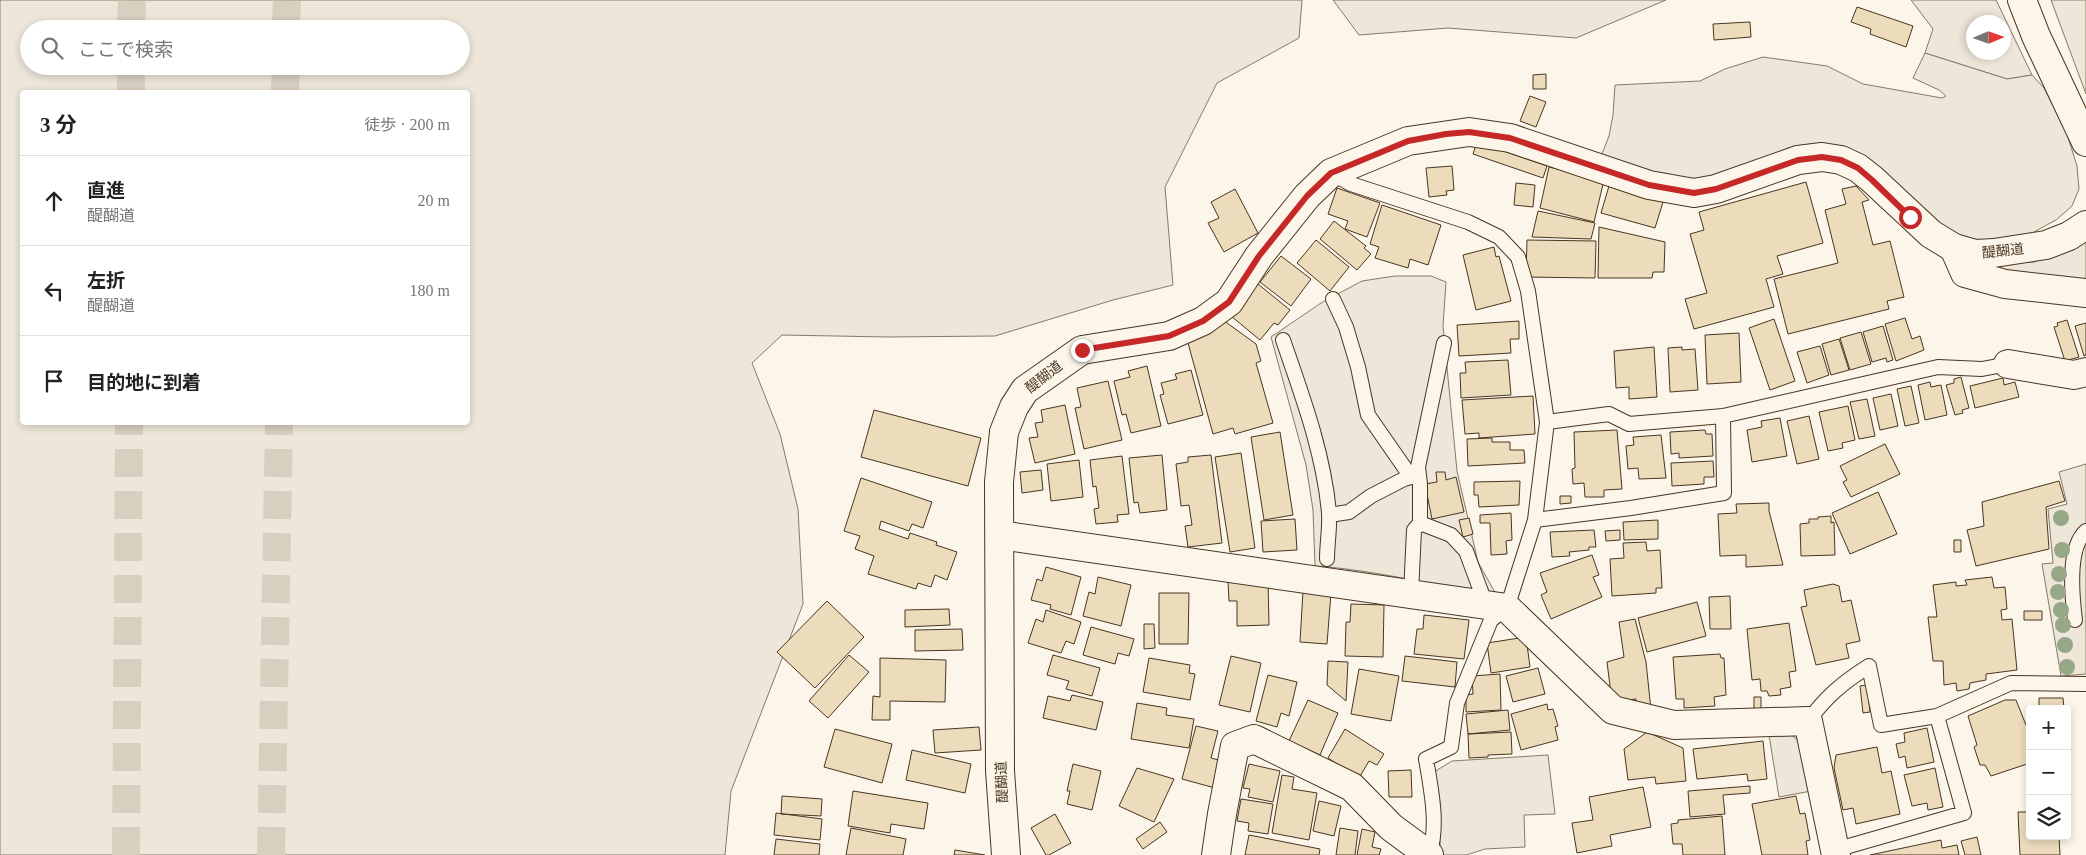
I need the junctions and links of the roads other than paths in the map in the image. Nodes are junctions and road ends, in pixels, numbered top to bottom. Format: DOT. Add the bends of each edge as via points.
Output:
graph roads {
  1 [pos="2022,0"];
  2 [pos="2086,142"];
  3 [pos="1331,173"];
  4 [pos="2086,225"];
  5 [pos="1954,248"];
  6 [pos="2086,293"];
  7 [pos="1333,299"];
  8 [pos="1283,340"];
  9 [pos="1444,343"];
  10 [pos="2008,364"];
  11 [pos="2086,372"];
  12 [pos="1724,416"];
  13 [pos="1547,422"];
  14 [pos="1415,476"];
  15 [pos="1329,515"];
  16 [pos="1536,520"];
  17 [pos="1420,523"];
  18 [pos="2086,531"];
  19 [pos="1000,535"];
  20 [pos="1327,559"];
  21 [pos="1411,594"];
  22 [pos="1497,607"];
  23 [pos="2075,620"];
  24 [pos="2086,684"];
  25 [pos="1937,716"];
  26 [pos="1808,721"];
  27 [pos="1836,853"];
  28 [pos="1006,855"];
  29 [pos="1216,855"];
  30 [pos="1429,855"];
  1 -- 2 [label="main road"];
  3 -- 5 [label="main road, 醍醐道" via="1408,141 1469,132 1510,138 1649,185 1694,193 1716,189 1798,160 1822,157 1841,160 1858,168 1931,234"];
  3 -- 13 [label="lane" via="1378,194 1468,222 1499,237 1518,257 1528,291"];
  3 -- 19 [label="main road, 醍醐道" via="1307,196 1259,256 1229,302 1203,321 1169,336 1082,350 1025,390 1004,432 999,482"];
  4 -- 5 [label="main road, 醍醐道" via="2046,245 1994,254 1975,254"];
  5 -- 6 [label="main road" via="1964,274 2005,284"];
  7 -- 14 [label="lane" via="1346,327 1368,415"];
  8 -- 15 [label="lane" via="1316,446"];
  9 -- 14 [label="lane"];
  10 -- 11 [label="main road" via="2074,375"];
  10 -- 12 [label="lane" via="1982,369 1938,367"];
  12 -- 13 [label="lane" via="1629,424 1609,414"];
  12 -- 16 [label="lane" via="1724,493"];
  13 -- 16 [label="lane"];
  14 -- 15 [label="lane" via="1371,496 1349,512"];
  14 -- 17 [label="lane"];
  15 -- 20 [label="lane"];
  16 -- 22 [label="lane"];
  17 -- 21 [label="lane" via="1414,530"];
  17 -- 22 [label="lane" via="1451,534 1466,551"];
  18 -- 23 [label="lane" via="2080,536 2071,579"];
  19 -- 21 [label="main road"];
  19 -- 28 [label="main road, 醍醐道" via="1000,771"];
  21 -- 22 [label="main road"];
  22 -- 26 [label="main road" via="1613,710 1674,726"];
  22 -- 30 [label="lane" via="1457,703 1452,747 1426,759 1433,796 1433,844"];
  24 -- 25 [label="lane" via="2011,683"];
  25 -- 26 [label="lane" via="1881,725 1869,666 1841,684"];
  25 -- 27 [label="lane" via="1964,814"];
  26 -- 27 [label="main road"];
  29 -- 30 [label="main road" via="1235,746 1254,739 1352,787 1391,827"];
}
